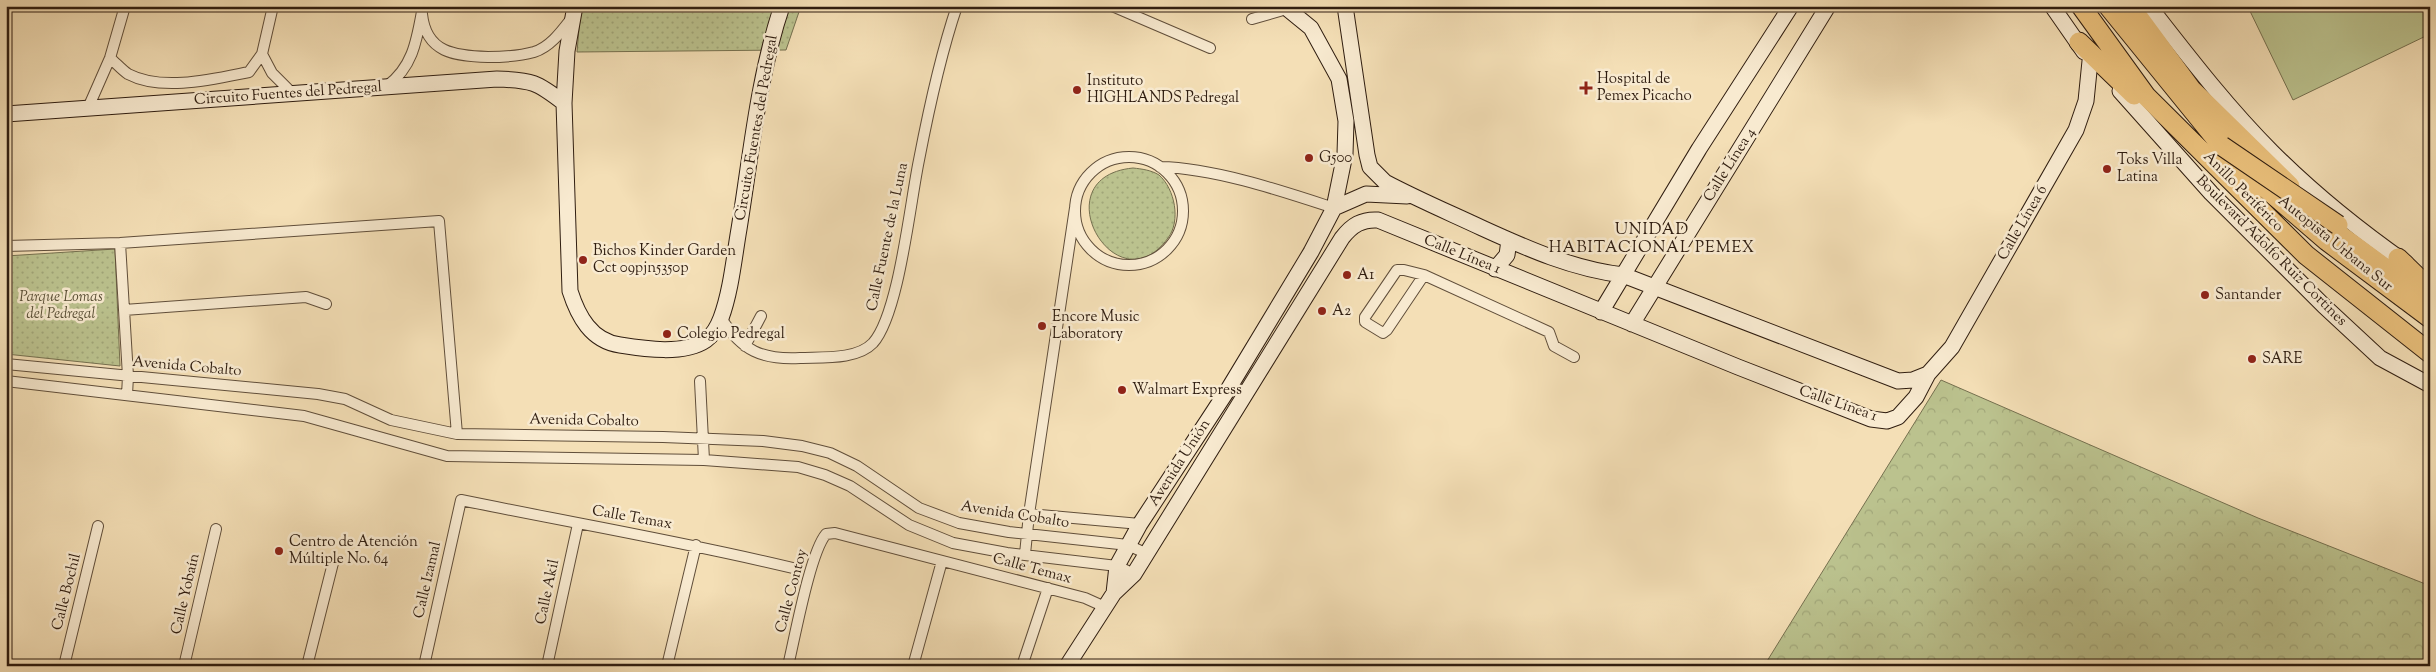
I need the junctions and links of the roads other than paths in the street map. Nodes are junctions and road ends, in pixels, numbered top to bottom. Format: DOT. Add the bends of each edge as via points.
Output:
graph roads {
  1 [pos="126,6"];
  2 [pos="273,6"];
  3 [pos="782,6"];
  4 [pos="957,6"];
  5 [pos="1112,6"];
  6 [pos="1345,6"];
  7 [pos="1791,6"];
  8 [pos="1828,6"];
  9 [pos="2052,6"];
  10 [pos="2081,6"];
  11 [pos="2093,6"];
  12 [pos="2108,6"];
  13 [pos="2130,6"];
  14 [pos="2149,6"];
  15 [pos="1289,7"];
  16 [pos="423,10"];
  17 [pos="573,12"];
  18 [pos="1252,19"];
  19 [pos="2079,42"];
  20 [pos="1210,48"];
  21 [pos="262,54"];
  22 [pos="110,58"];
  23 [pos="2090,61"];
  24 [pos="387,86"];
  25 [pos="2192,89"];
  26 [pos="292,93"];
  27 [pos="564,103"];
  28 [pos="88,108"];
  29 [pos="6,114"];
  30 [pos="2222,146"];
  31 [pos="2272,152"];
  32 [pos="1160,167"];
  33 [pos="1415,197"];
  34 [pos="1075,208"];
  35 [pos="1334,208"];
  36 [pos="1358,223"];
  37 [pos="1509,240"];
  38 [pos="120,243"];
  39 [pos="6,246"];
  40 [pos="2306,255"];
  41 [pos="2398,258"];
  42 [pos="1496,268"];
  43 [pos="1424,275"];
  44 [pos="1623,275"];
  45 [pos="2430,280"];
  46 [pos="1655,287"];
  47 [pos="2430,289"];
  48 [pos="2430,294"];
  49 [pos="2430,301"];
  50 [pos="326,304"];
  51 [pos="124,310"];
  52 [pos="1601,312"];
  53 [pos="761,316"];
  54 [pos="721,318"];
  55 [pos="2430,318"];
  56 [pos="1632,324"];
  57 [pos="2430,337"];
  58 [pos="746,346"];
  59 [pos="2430,353"];
  60 [pos="1574,357"];
  61 [pos="6,364"];
  62 [pos="1928,374"];
  63 [pos="128,376"];
  64 [pos="6,381"];
  65 [pos="700,381"];
  66 [pos="2430,385"];
  67 [pos="127,395"];
  68 [pos="457,434"];
  69 [pos="703,438"];
  70 [pos="704,460"];
  71 [pos="461,500"];
  72 [pos="1028,514"];
  73 [pos="578,524"];
  74 [pos="1140,524"];
  75 [pos="98,526"];
  76 [pos="216,529"];
  77 [pos="835,533"];
  78 [pos="1026,533"];
  79 [pos="696,545"];
  80 [pos="1128,546"];
  81 [pos="1145,553"];
  82 [pos="1025,554"];
  83 [pos="942,561"];
  84 [pos="333,563"];
  85 [pos="1118,566"];
  86 [pos="797,569"];
  87 [pos="1134,574"];
  88 [pos="1048,588"];
  89 [pos="1114,593"];
  90 [pos="1105,607"];
  91 [pos="64,666"];
  92 [pos="184,666"];
  93 [pos="306,666"];
  94 [pos="424,666"];
  95 [pos="547,666"];
  96 [pos="667,666"];
  97 [pos="788,666"];
  98 [pos="913,666"];
  99 [pos="1022,666"];
  100 [pos="1067,666"];
  1 -- 22 [label="street"];
  2 -- 21 [label="street"];
  3 -- 54 [label="street, Circuito Fuentes del Pedregal" via="763,80"];
  4 -- 58 [label="street, Calle Fuente de la Luna" via="937,73 896,285 885,324 872,344 854,354 790,358 766,356"];
  5 -- 20 [label="street"];
  6 -- 33 [label="street" via="1370,167 1386,182"];
  7 -- 44 [label="street"];
  8 -- 46 [label="street, Calle Línea 4"];
  9 -- 19 [label="street, Boulevard Adolfo Ruiz Cortines"];
  10 -- 40 [label="highway, Anillo Periférico" via="2146,96"];
  11 -- 57 [label="highway, Autopista Urbana Sur" via="2156,91 2246,186 2327,260"];
  12 -- 30 [label="highway, Autopista Urbana Sur"];
  13 -- 25 [label="highway"];
  14 -- 31 [label="street"];
  15 -- 18 [label="street"];
  15 -- 35 [label="street, Avenida Unión" via="1311,28 1339,79 1346,121 1345,154"];
  16 -- 17 [label="street" via="425,29 443,50 461,56 500,57 534,52 553,40"];
  16 -- 24 [label="street" via="410,60 404,71"];
  17 -- 27 [label="street, Circuito Fuentes del Pedregal"];
  19 -- 23 [label="street, Boulevard Adolfo Ruiz Cortines"];
  19 -- 40 [label="highway" via="2223,190"];
  21 -- 22 [label="street" via="250,72 195,83 145,79 128,74"];
  21 -- 26 [label="street" via="272,73"];
  22 -- 28 [label="street"];
  23 -- 62 [label="street, Calle Línea 6" via="2086,101 2076,130 1952,347"];
  23 -- 66 [label="street, Boulevard Adolfo Ruiz Cortines" via="2133,104 2211,193 2324,306 2380,358"];
  24 -- 26 [label="street, Circuito Fuentes del Pedregal"];
  24 -- 27 [label="street, Circuito Fuentes del Pedregal" via="526,80 538,84"];
  25 -- 31 [label="highway"];
  25 -- 49 [label="highway" via="2333,230"];
  26 -- 28 [label="street, Circuito Fuentes del Pedregal"];
  27 -- 54 [label="street, Circuito Fuentes del Pedregal" via="570,290 577,312 587,328 618,345 690,347 706,340"];
  28 -- 29 [label="street, Circuito Fuentes del Pedregal"];
  30 -- 48 [label="highway, bridge" via="2338,225"];
  30 -- 55 [label="highway, Autopista Urbana Sur" via="2233,160 2327,241"];
  31 -- 41 [label="street" via="2332,206"];
  32 -- 34 [label="street" via="1137,158 1113,160 1098,167 1078,192"];
  32 -- 34 [label="street" via="1174,180 1182,197 1184,215 1179,233 1169,249 1154,260 1136,265 1117,264 1100,256 1086,244 1077,227"];
  32 -- 35 [label="street" via="1181,167 1274,189"];
  33 -- 35 [label="street" via="1366,194"];
  33 -- 37 [label="street"];
  34 -- 72 [label="street"];
  35 -- 74 [label="street, Avenida Unión" via="1229,388"];
  36 -- 42 [label="street, Calle Línea 1" via="1378,220"];
  36 -- 81 [label="street, Avenida Unión" via="1342,238 1244,400"];
  37 -- 42 [label="street" via="1507,255"];
  37 -- 44 [label="street" via="1568,264 1595,272"];
  38 -- 39 [label="street"];
  38 -- 51 [label="street"];
  38 -- 68 [label="street" via="439,221"];
  40 -- 59 [label="highway, Anillo Periférico"];
  41 -- 45 [label="street"];
  41 -- 47 [label="highway"];
  42 -- 52 [label="street, Calle Línea 1"];
  43 -- 43 [label="street" via="1397,270 1365,317 1365,322 1383,333 1387,330"];
  43 -- 60 [label="street" via="1549,332 1554,346"];
  44 -- 46 [label="street"];
  44 -- 52 [label="street"];
  46 -- 56 [label="street, Calle Línea 4"];
  46 -- 62 [label="street" via="1898,382"];
  50 -- 51 [label="street" via="306,297"];
  51 -- 63 [label="street"];
  52 -- 56 [label="street, Calle Línea 1"];
  53 -- 58 [label="street"];
  54 -- 58 [label="street, Calle Fuente de la Luna" via="733,337"];
  56 -- 62 [label="street, Calle Línea 1" via="1871,419 1886,421 1898,417 1916,397"];
  61 -- 63 [label="street, Avenida Cobalto"];
  63 -- 67 [label="street"];
  63 -- 68 [label="street, Avenida Cobalto" via="318,394 345,400 391,420"];
  64 -- 67 [label="street"];
  65 -- 69 [label="street"];
  67 -- 70 [label="street" via="304,416 447,456"];
  68 -- 69 [label="street, Avenida Cobalto"];
  69 -- 70 [label="street"];
  69 -- 78 [label="street, Avenida Cobalto" via="764,441 830,453 857,466 919,508 959,523"];
  70 -- 82 [label="street" via="798,467 826,475 850,486 909,525 953,543"];
  71 -- 73 [label="street, Calle Temax"];
  71 -- 94 [label="street, Calle Izamal"];
  72 -- 74 [label="street"];
  72 -- 78 [label="street"];
  73 -- 79 [label="street, Calle Temax"];
  73 -- 95 [label="street, Calle Akil"];
  74 -- 80 [label="street, Avenida Unión"];
  75 -- 91 [label="street, Calle Bochil"];
  76 -- 92 [label="street, Calle Yobaín"];
  77 -- 83 [label="street, Calle Temax"];
  77 -- 97 [label="street, Calle Contoy" via="826,534 821,540"];
  78 -- 80 [label="street, Avenida Cobalto"];
  78 -- 82 [label="street"];
  79 -- 86 [label="street, Calle Temax"];
  79 -- 96 [label="street"];
  80 -- 81 [label="street, Avenida Cobalto"];
  80 -- 85 [label="street, Avenida Unión"];
  81 -- 87 [label="street, Avenida Unión"];
  82 -- 85 [label="street"];
  83 -- 88 [label="street, Calle Temax"];
  83 -- 98 [label="street"];
  84 -- 93 [label="street"];
  85 -- 87 [label="street"];
  85 -- 89 [label="street, Avenida Unión"];
  87 -- 89 [label="street, Avenida Unión"];
  88 -- 90 [label="street, Calle Temax"];
  88 -- 99 [label="street"];
  89 -- 90 [label="street, Avenida Unión"];
  90 -- 100 [label="street, Avenida Unión"];
}
